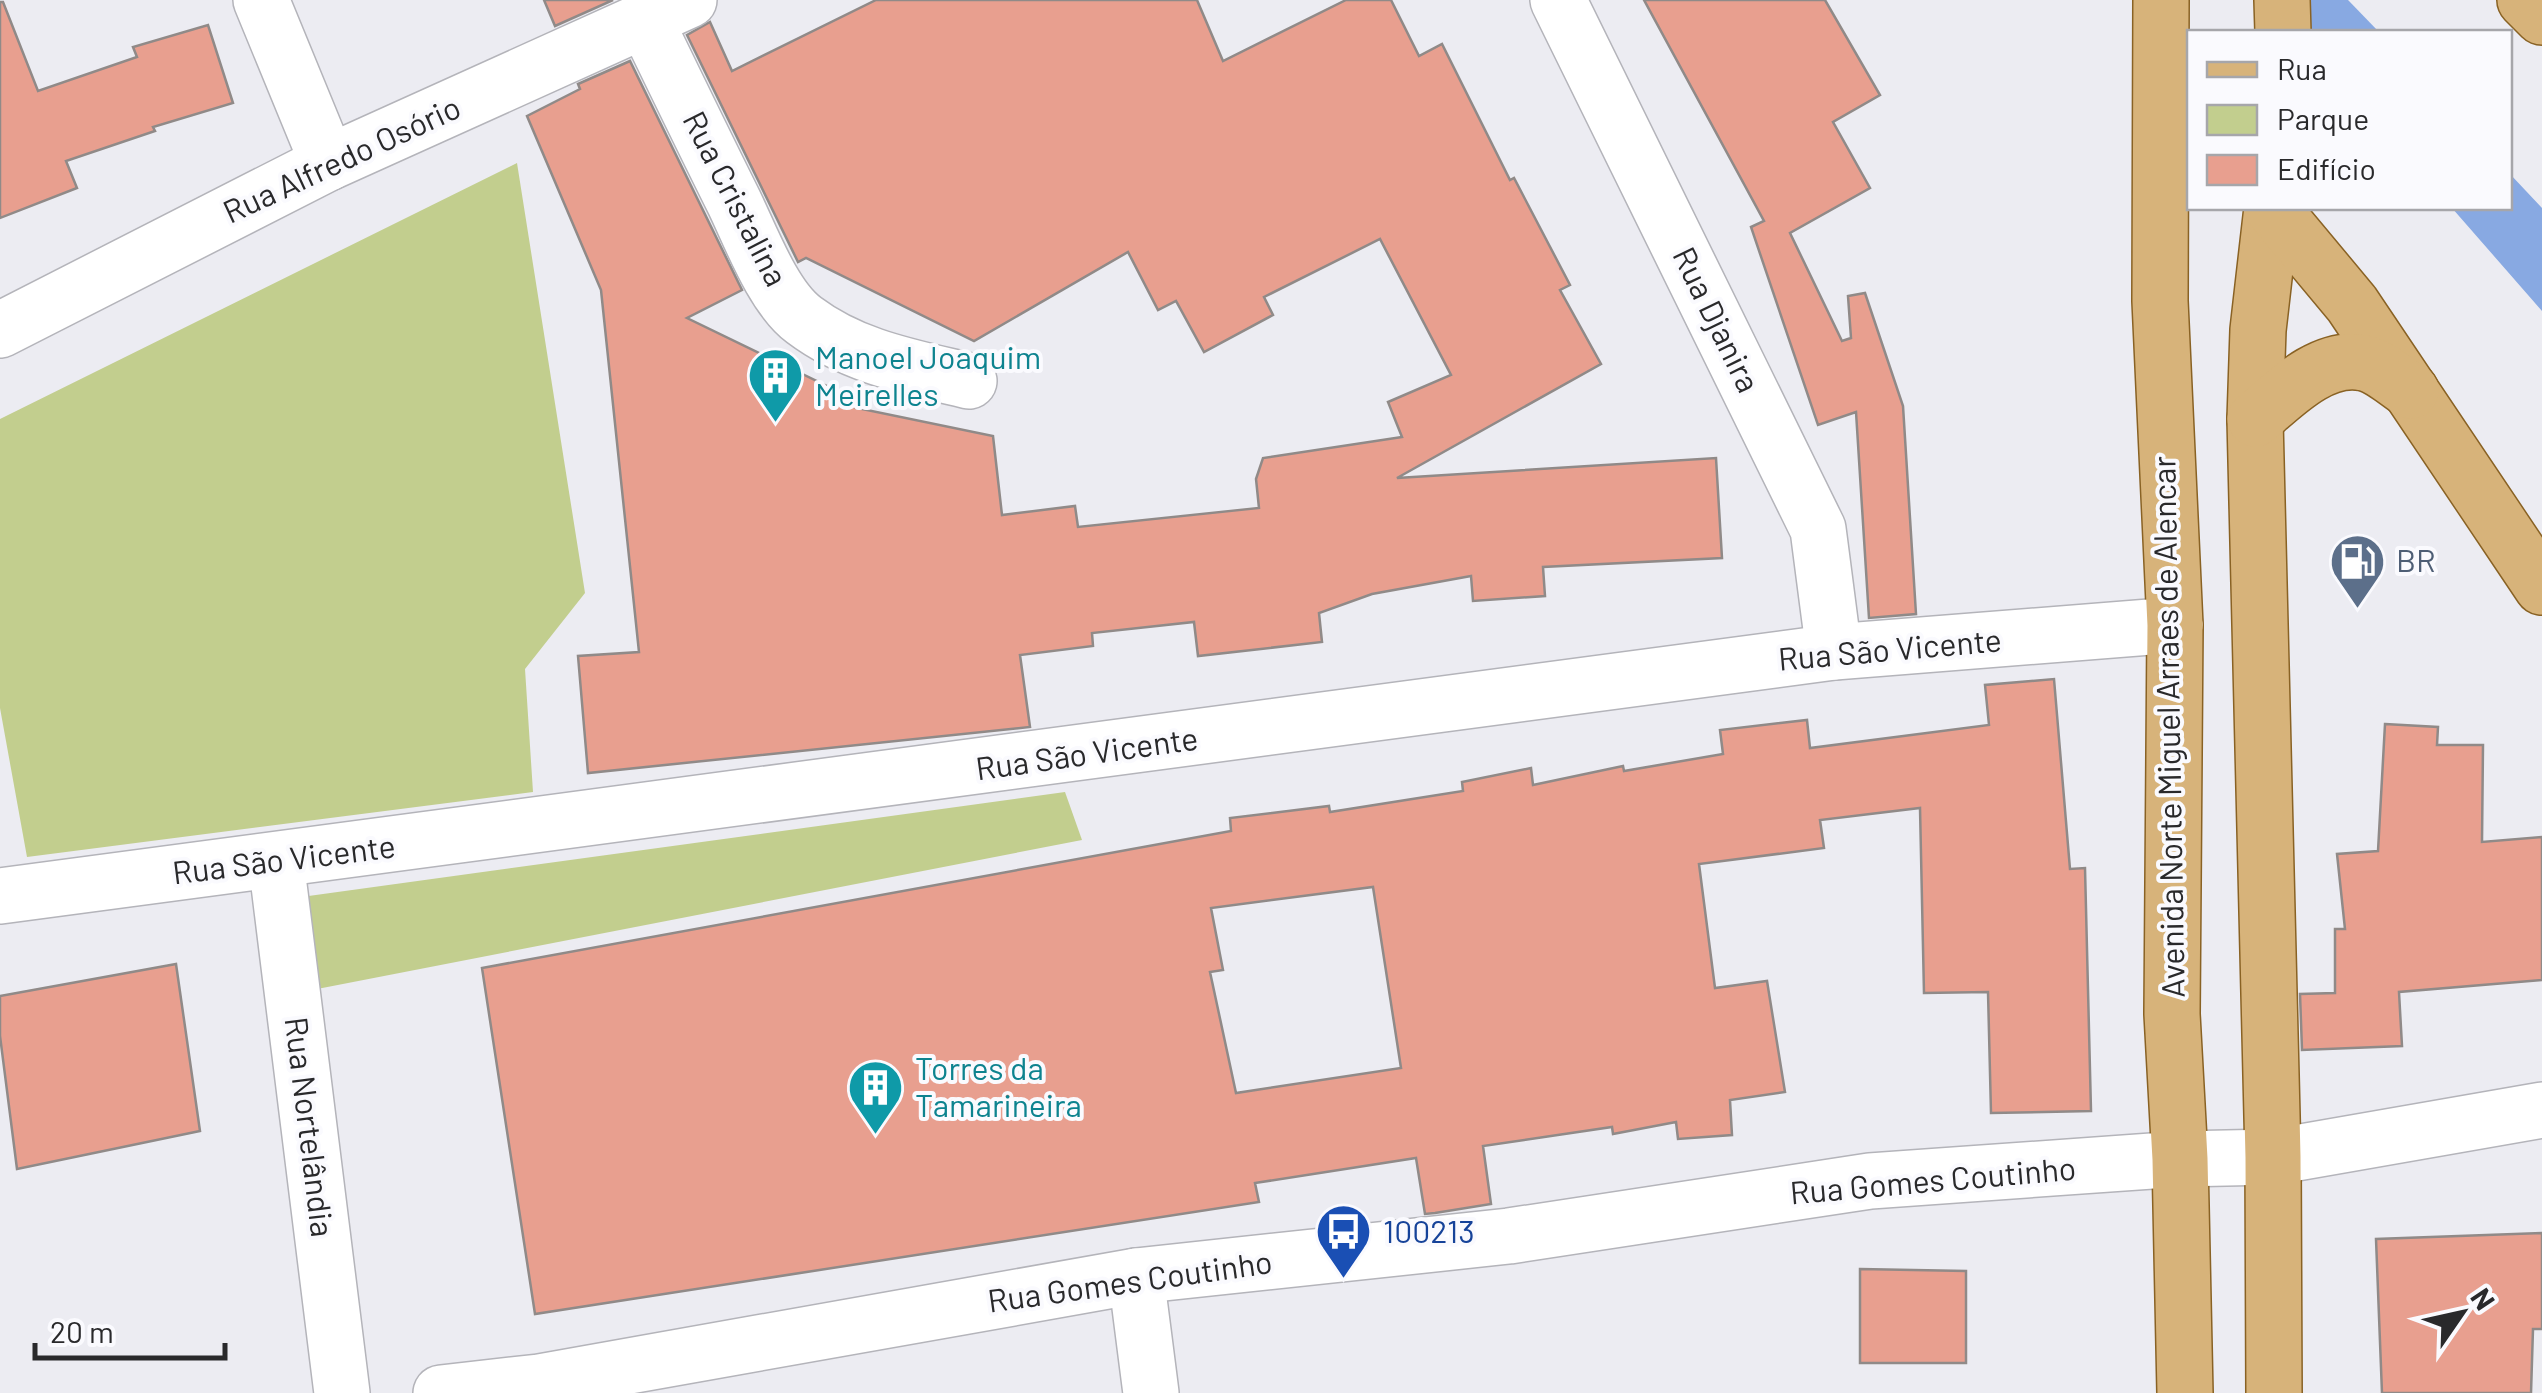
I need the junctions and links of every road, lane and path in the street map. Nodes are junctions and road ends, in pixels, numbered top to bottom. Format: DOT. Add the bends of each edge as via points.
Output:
graph roads {
  1 [pos="261,0"];
  2 [pos="1558,0"];
  3 [pos="2158,0"];
  4 [pos="2269,0"];
  5 [pos="2282,0"];
  6 [pos="2525,0"];
  7 [pos="667,11"];
  8 [pos="2542,17"];
  9 [pos="2270,30"];
  10 [pos="2283,30"];
  11 [pos="2174,83"];
  12 [pos="328,163"];
  13 [pos="2281,213"];
  14 [pos="0,330"];
  15 [pos="969,381"];
  16 [pos="2414,393"];
  17 [pos="2254,419"];
  18 [pos="2542,586"];
  19 [pos="2175,625"];
  20 [pos="1834,652"];
  21 [pos="276,861"];
  22 [pos="0,896"];
  23 [pos="2542,1110"];
  24 [pos="2274,1157"];
  25 [pos="2180,1159"];
  26 [pos="1136,1276"];
  27 [pos="539,1388"];
  28 [pos="342,1393"];
  29 [pos="441,1393"];
  30 [pos="1150,1393"];
  31 [pos="2185,1393"];
  32 [pos="2274,1393"];
  1 -- 12 [label="street"];
  2 -- 20 [label="street, Rua Djanira" via="1818,529"];
  3 -- 11 [label="main road, Avenida Norte Miguel Arraes de Alencar"];
  4 -- 9 [label="main road"];
  5 -- 10 [label="main road"];
  6 -- 8 [label="main road"];
  7 -- 12 [label="street, Rua Alfredo Osório"];
  7 -- 15 [label="street, Rua Cristalina" via="754,244 800,317 885,362"];
  11 -- 19 [label="main road, Avenida Norte Miguel Arraes de Alencar" via="2160,302"];
  12 -- 14 [label="street, Rua Alfredo Osório"];
  13 -- 16 [label="main road"];
  13 -- 17 [label="main road" via="2258,330"];
  16 -- 17 [label="main road" via="2367,363 2338,364 2292,387"];
  16 -- 18 [label="main road"];
  17 -- 24 [label="main road"];
  19 -- 20 [label="street, Rua São Vicente"];
  19 -- 25 [label="main road, Avenida Norte Miguel Arraes de Alencar" via="2172,1014"];
  20 -- 21 [label="street, Rua São Vicente"];
  21 -- 22 [label="street, Rua São Vicente"];
  21 -- 28 [label="street, Rua Nortelândia"];
  23 -- 24 [label="street, Rua Gomes Coutinho"];
  24 -- 25 [label="street, Rua Gomes Coutinho"];
  24 -- 32 [label="main road"];
  25 -- 26 [label="street, Rua Gomes Coutinho" via="1870,1181 1509,1236"];
  25 -- 31 [label="main road, Avenida Norte Miguel Arraes de Alencar"];
  26 -- 27 [label="street, Rua Gomes Coutinho"];
  26 -- 30 [label="street"];
  27 -- 29 [label="street, Rua Gomes Coutinho"];
}
